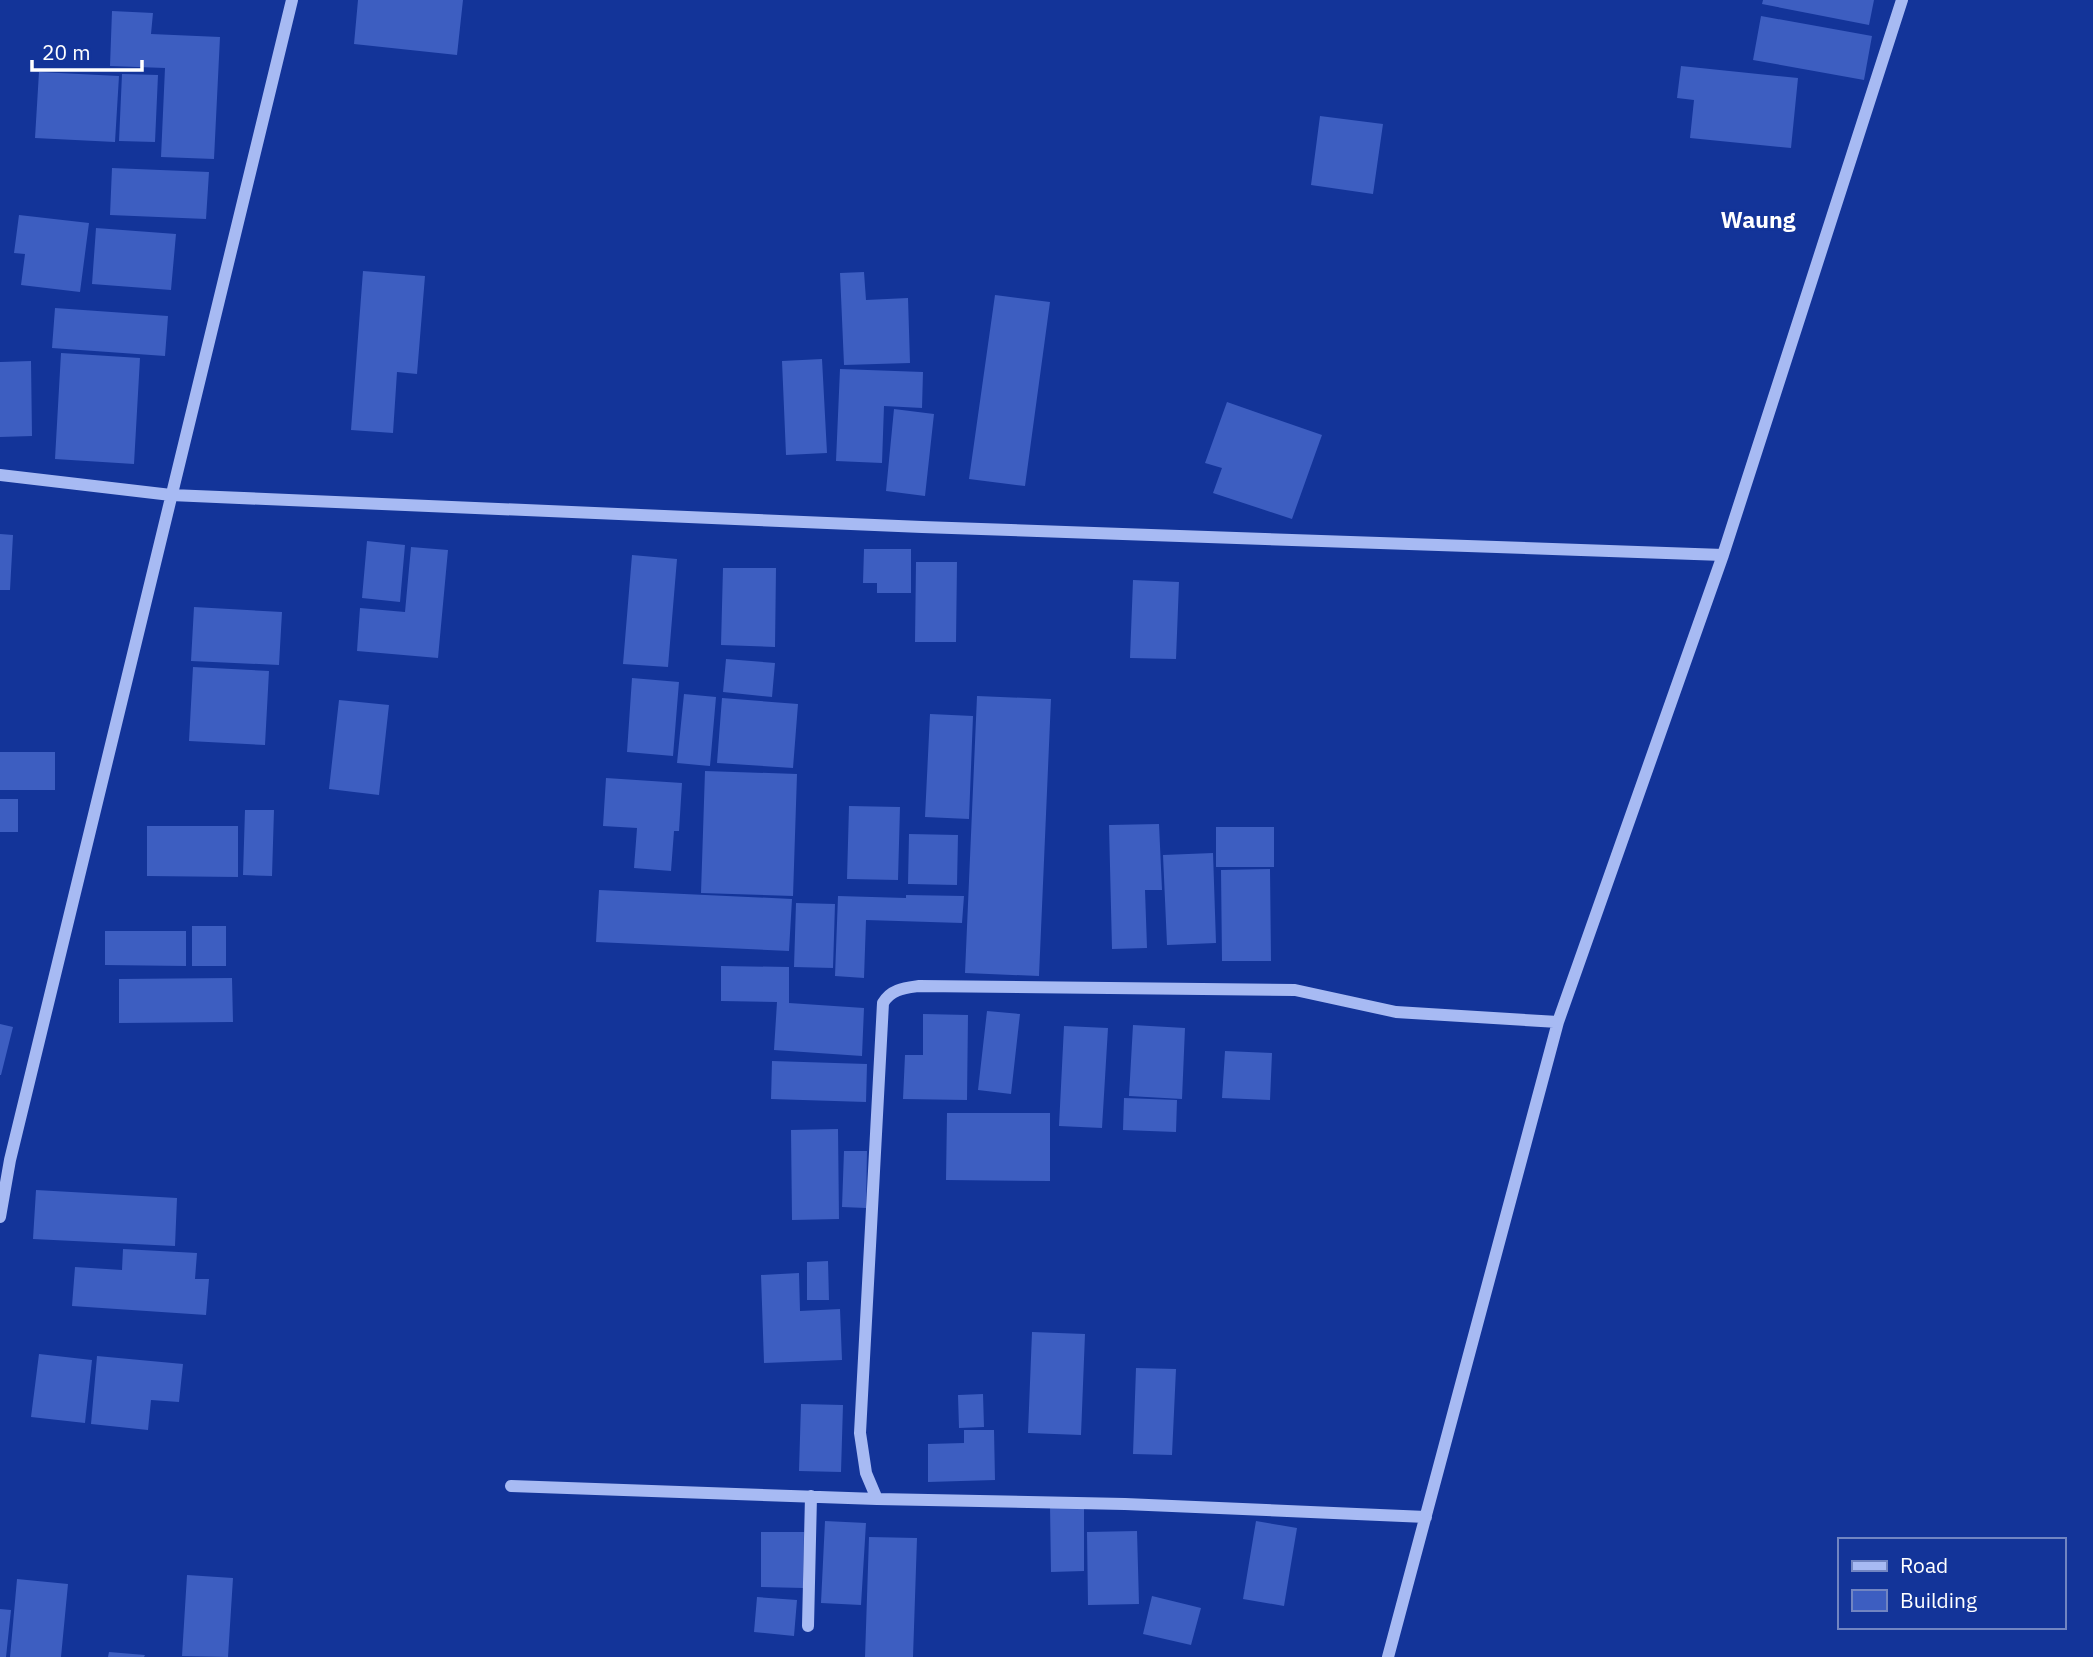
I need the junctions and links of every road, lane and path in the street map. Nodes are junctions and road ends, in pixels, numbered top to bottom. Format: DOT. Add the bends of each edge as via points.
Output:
graph roads {
  1 [pos="292,0"];
  2 [pos="1902,0"];
  3 [pos="0,475"];
  4 [pos="171,495"];
  5 [pos="1723,555"];
  6 [pos="1559,1022"];
  7 [pos="0,1217"];
  8 [pos="511,1486"];
  9 [pos="811,1496"];
  10 [pos="877,1499"];
  11 [pos="1426,1517"];
  12 [pos="808,1626"];
  13 [pos="1388,1657"];
  1 -- 4 [label="street"];
  2 -- 5 [label="street"];
  3 -- 4 [label="street"];
  4 -- 5 [label="street"];
  4 -- 7 [label="street"];
  5 -- 6 [label="street"];
  6 -- 10 [label="street" via="1396,1012 1295,990 919,986 889,995 883,1003 859,1433 866,1473"];
  6 -- 11 [label="street"];
  8 -- 9 [label="street"];
  9 -- 10 [label="street"];
  9 -- 12 [label="street"];
  10 -- 11 [label="street"];
  11 -- 13 [label="street"];
}
